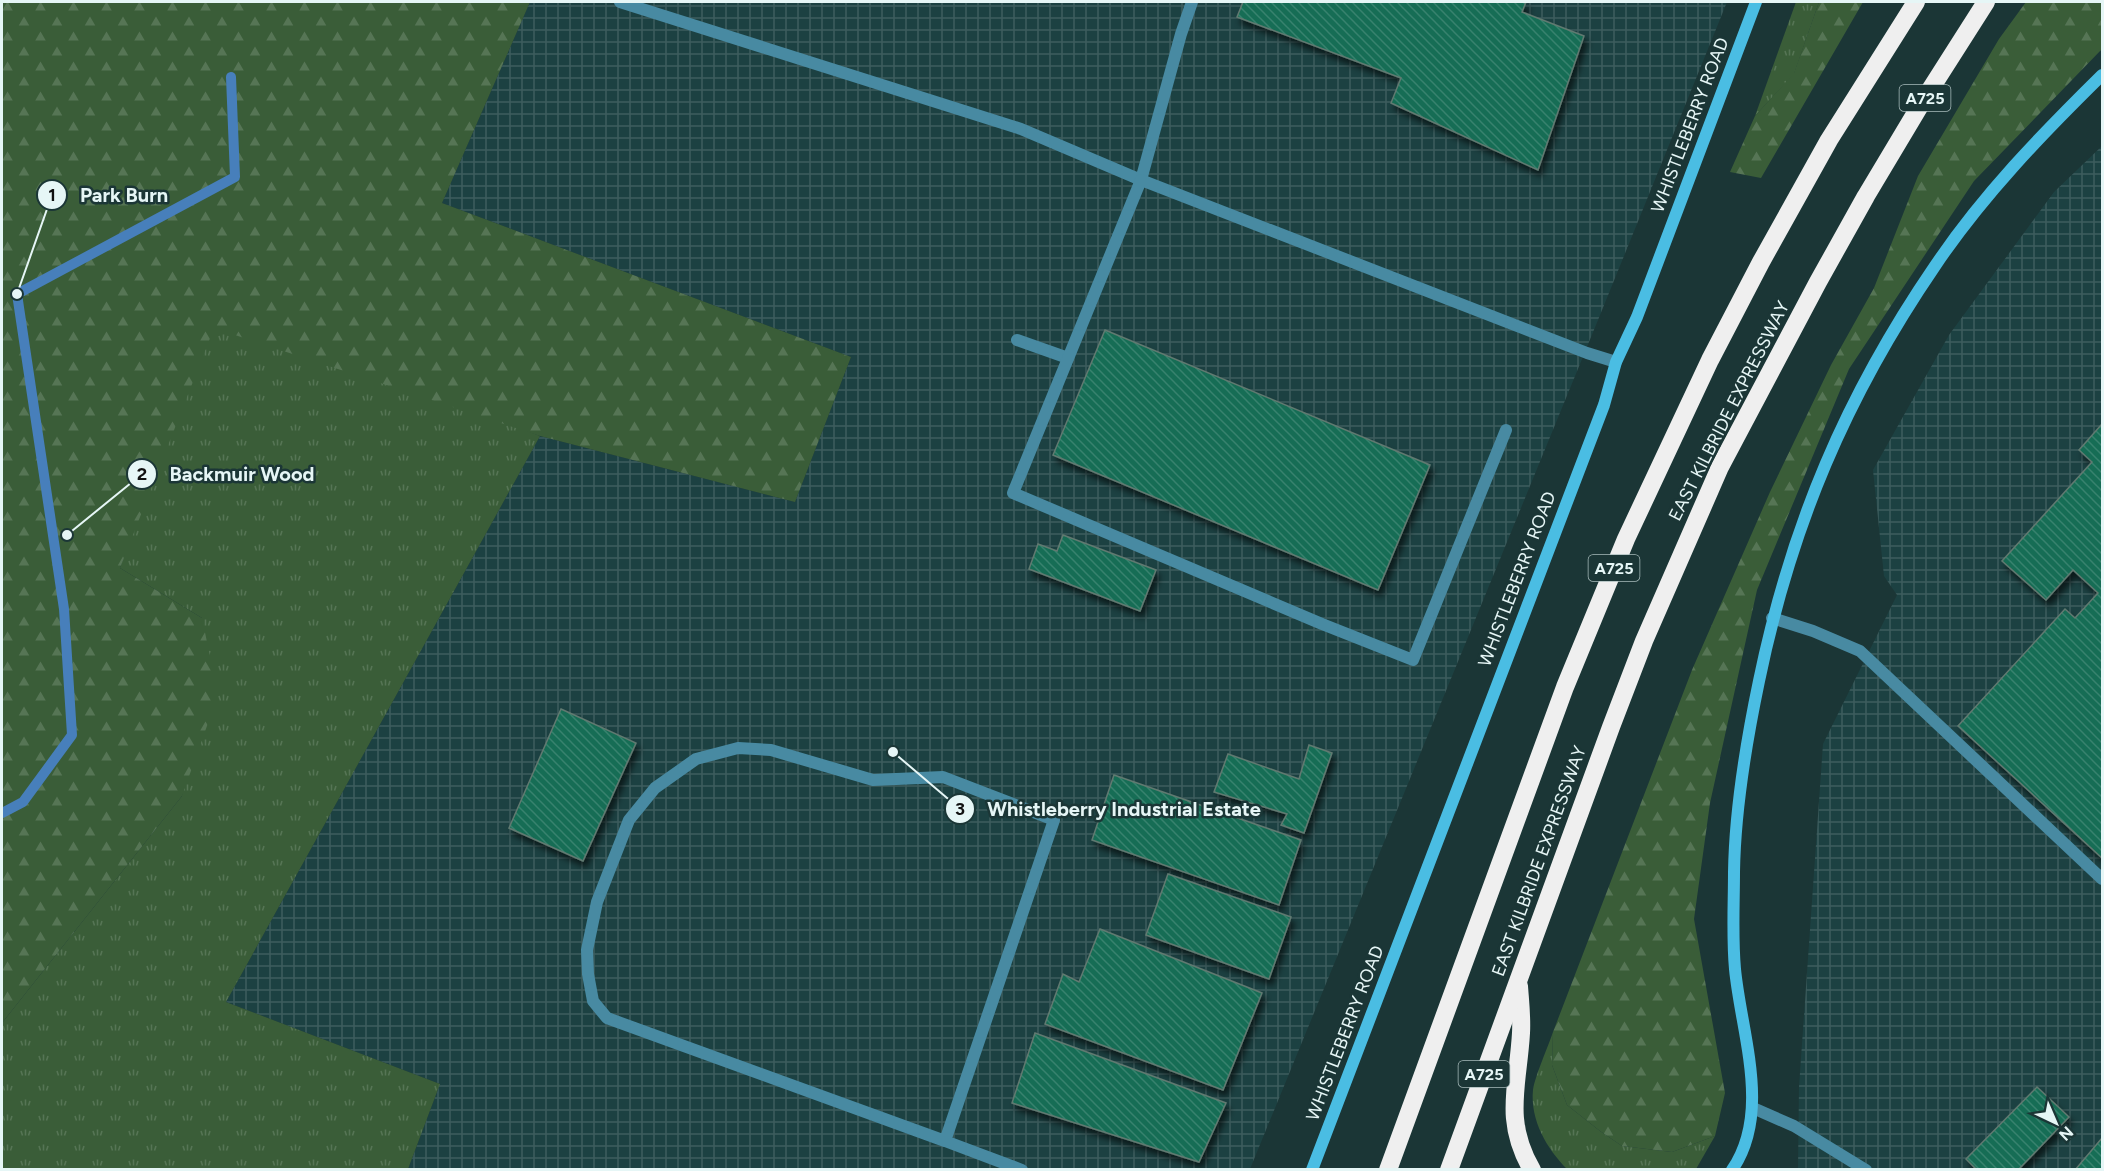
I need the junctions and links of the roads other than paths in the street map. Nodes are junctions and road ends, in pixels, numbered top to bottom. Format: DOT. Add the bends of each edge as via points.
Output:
graph roads {
  1 [pos="620,2"];
  2 [pos="1192,2"];
  3 [pos="1756,2"];
  4 [pos="1916,2"];
  5 [pos="1986,2"];
  6 [pos="2103,75"];
  7 [pos="1141,180"];
  8 [pos="1017,340"];
  9 [pos="1068,358"];
  10 [pos="1616,362"];
  11 [pos="1506,430"];
  12 [pos="1772,618"];
  13 [pos="2103,879"];
  14 [pos="1518,978"];
  15 [pos="1753,1108"];
  16 [pos="945,1141"];
  17 [pos="1022,1170"];
  18 [pos="1312,1170"];
  19 [pos="1388,1170"];
  20 [pos="1449,1170"];
  21 [pos="1532,1170"];
  22 [pos="1732,1170"];
  23 [pos="1866,1170"];
  1 -- 7 [label="lane" via="1021,129"];
  2 -- 7 [label="lane"];
  3 -- 10 [label="main road, WHISTLEBERRY ROAD" via="1637,317"];
  4 -- 19 [label="highway, EAST KILBRIDE EXPRESSWAY / A725" via="1829,140 1761,262 1626,539 1565,687"];
  5 -- 14 [label="highway, EAST KILBRIDE EXPRESSWAY / A725" via="1866,196 1720,467 1644,641"];
  6 -- 12 [label="main road" via="1969,220 1936,264 1872,366 1816,484"];
  7 -- 9 [label="lane"];
  7 -- 10 [label="lane"];
  8 -- 9 [label="lane"];
  9 -- 11 [label="lane" via="1013,493 1413,660"];
  10 -- 18 [label="main road, WHISTLEBERRY ROAD" via="1604,405"];
  12 -- 13 [label="lane" via="1860,651"];
  12 -- 15 [label="main road" via="1750,723 1734,870 1735,968"];
  14 -- 20 [label="highway, EAST KILBRIDE EXPRESSWAY / A725"];
  14 -- 21 [label="highway" via="1521,1031 1513,1110 1522,1152"];
  15 -- 22 [label="main road" via="1746,1139"];
  15 -- 23 [label="lane" via="1794,1126"];
  16 -- 16 [label="lane" via="1054,820 943,777 873,780 771,750 738,748 696,759 655,788 629,820 597,902 587,951 593,1001 607,1018"];
  16 -- 17 [label="lane"];
}
